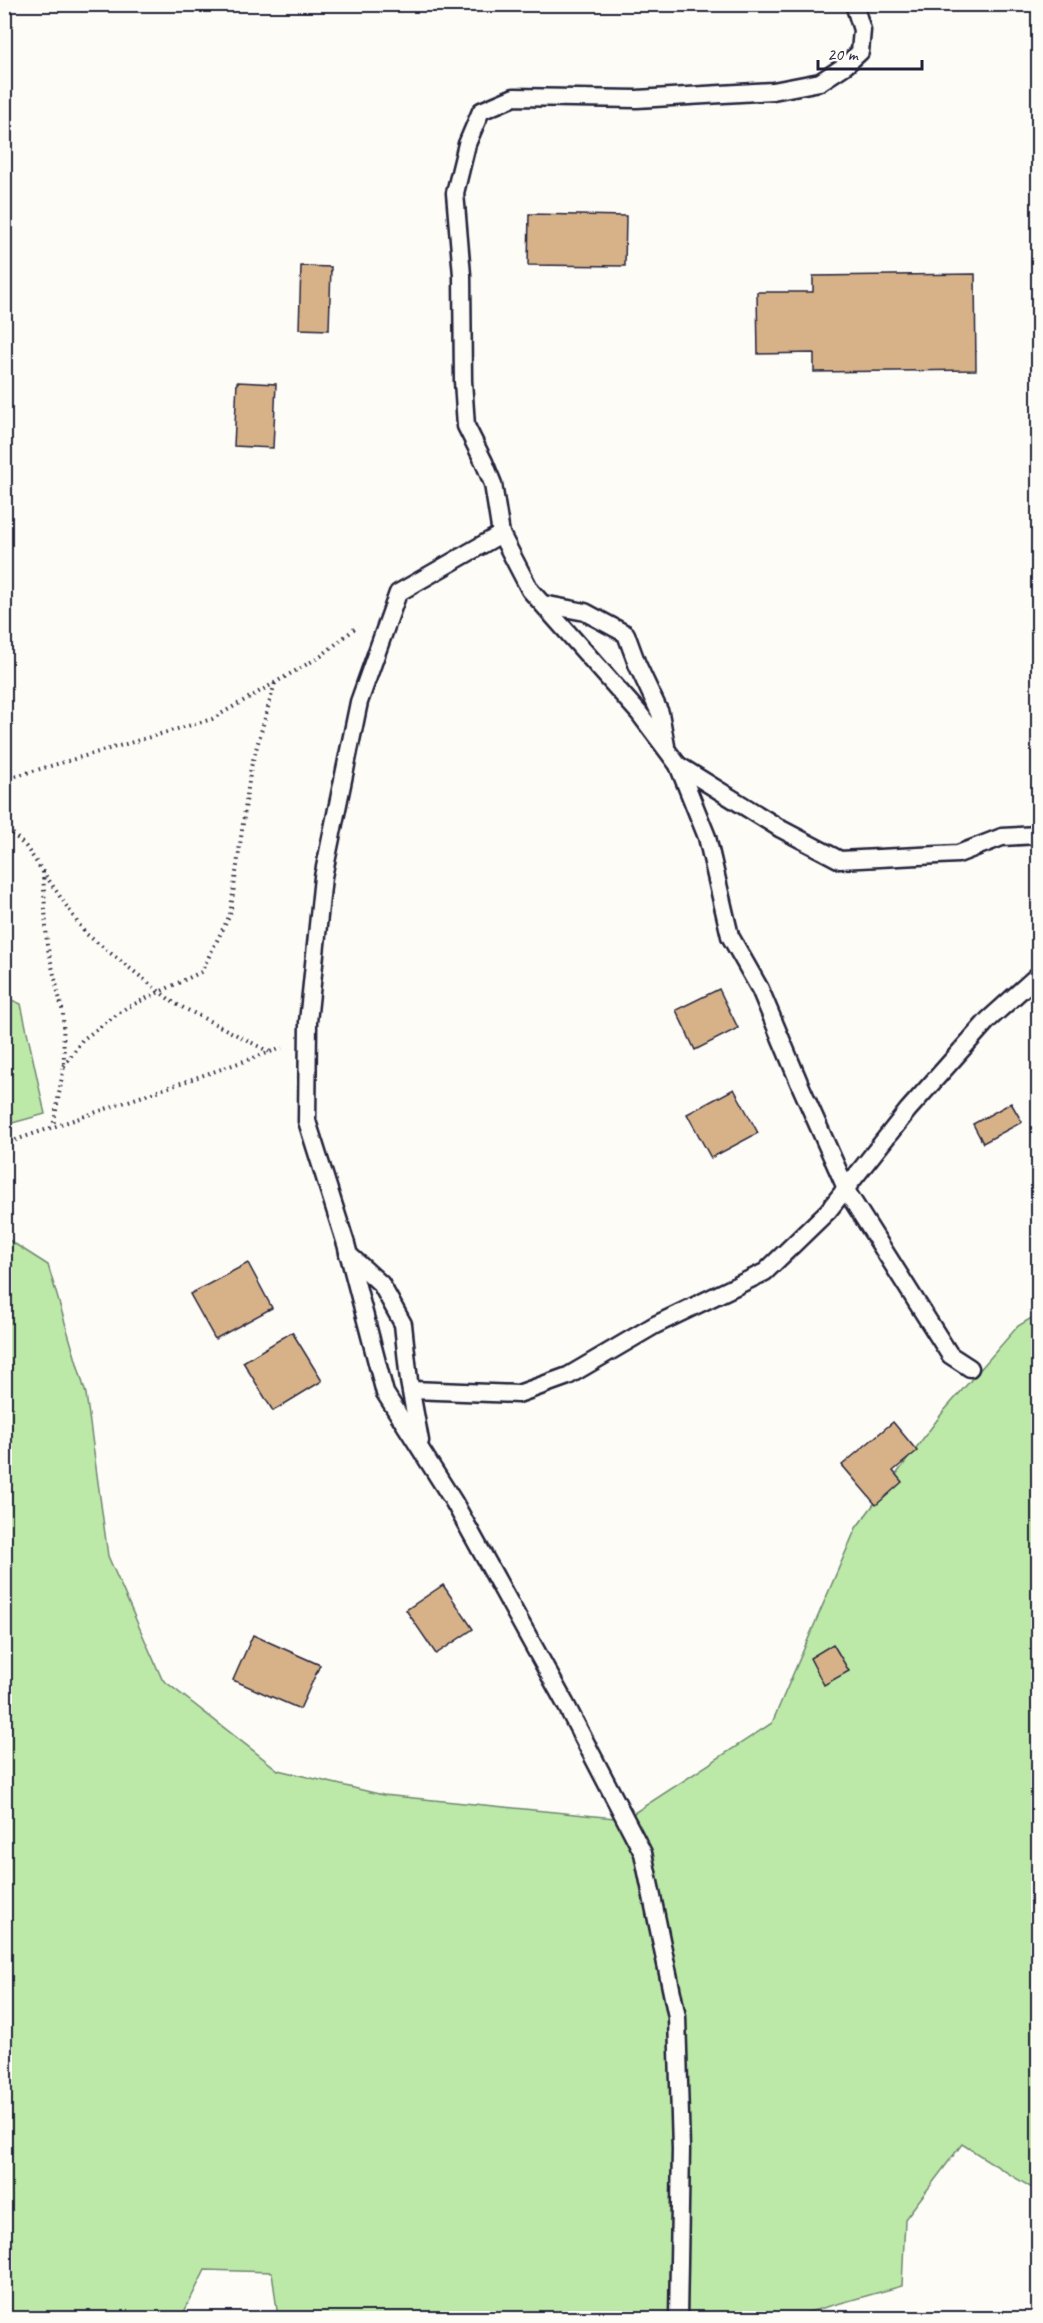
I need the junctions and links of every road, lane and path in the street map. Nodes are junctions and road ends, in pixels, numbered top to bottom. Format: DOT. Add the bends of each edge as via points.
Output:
graph roads {
  1 [pos="854,4"];
  2 [pos="501,534"];
  3 [pos="543,604"];
  4 [pos="364,621"];
  5 [pos="275,683"];
  6 [pos="668,750"];
  7 [pos="678,765"];
  8 [pos="4,777"];
  9 [pos="4,825"];
  10 [pos="1038,836"];
  11 [pos="43,871"];
  12 [pos="1038,975"];
  13 [pos="159,992"];
  14 [pos="308,1039"];
  15 [pos="270,1052"];
  16 [pos="64,1066"];
  17 [pos="53,1127"];
  18 [pos="4,1144"];
  19 [pos="845,1187"];
  20 [pos="348,1254"];
  21 [pos="970,1368"];
  22 [pos="411,1390"];
  23 [pos="422,1450"];
  24 [pos="678,2319"];
  1 -- 2 [label="lane" via="862,30 860,52 820,82 773,91 637,99 514,97 481,111 467,144 455,193 462,275 463,381 466,426 493,484"];
  2 -- 3 [label="lane" via="530,590"];
  2 -- 14 [label="lane" via="398,592 359,702 323,877"];
  3 -- 6 [label="lane"];
  3 -- 6 [label="lane" via="585,612 626,634 660,713"];
  4 -- 5 [label="path" via="321,656"];
  5 -- 8 [label="path" via="212,719"];
  5 -- 13 [label="path" via="251,767 231,915 201,972"];
  6 -- 7 [label="lane"];
  7 -- 10 [label="lane" via="781,829 840,860 958,854 1002,837"];
  7 -- 19 [label="lane" via="707,837 730,936 760,989"];
  9 -- 11 [label="path"];
  11 -- 13 [label="path" via="86,933"];
  11 -- 16 [label="path" via="47,945 63,1013"];
  12 -- 19 [label="lane" via="988,1020"];
  13 -- 15 [label="path"];
  13 -- 16 [label="path" via="126,1008 82,1040"];
  14 -- 15 [label="path"];
  14 -- 20 [label="lane" via="307,1121"];
  15 -- 17 [label="path"];
  16 -- 17 [label="path"];
  17 -- 18 [label="path"];
  19 -- 21 [label="lane" via="950,1355"];
  19 -- 22 [label="lane" via="828,1211 765,1272 655,1325 568,1376 518,1394"];
  20 -- 22 [label="lane" via="381,1284 403,1324"];
  20 -- 23 [label="lane" via="385,1393"];
  22 -- 23 [label="lane"];
  23 -- 24 [label="lane" via="565,1703 643,1853 677,2017 681,2149"];
}
